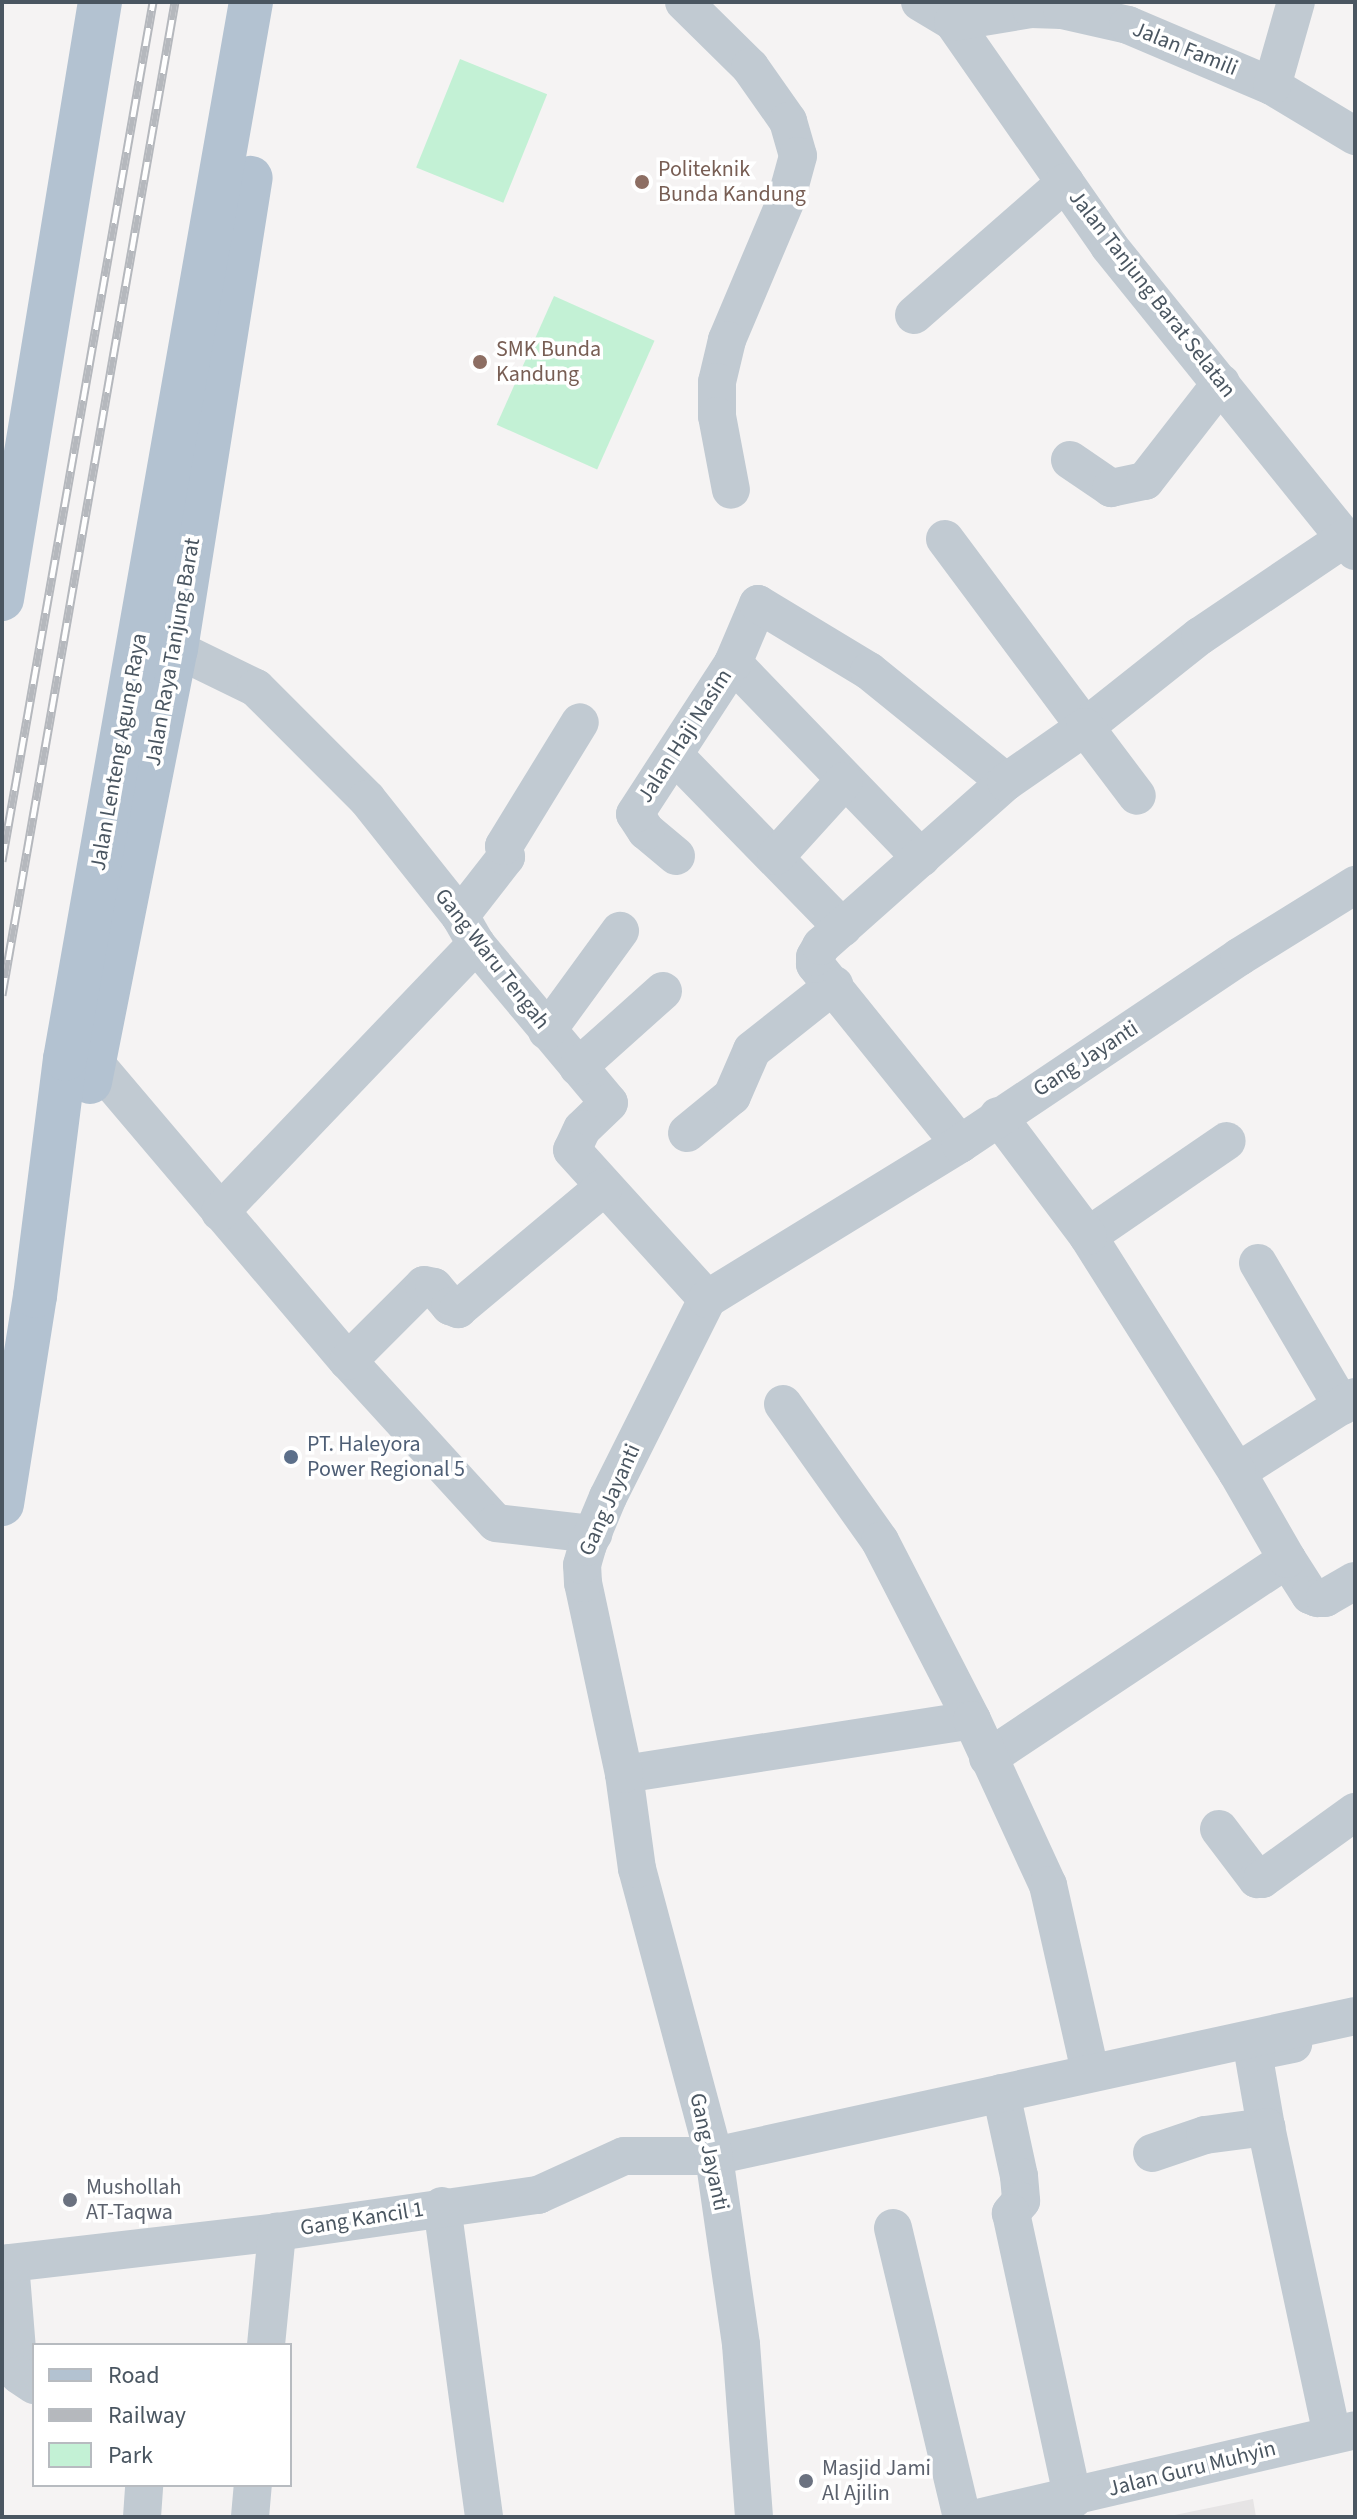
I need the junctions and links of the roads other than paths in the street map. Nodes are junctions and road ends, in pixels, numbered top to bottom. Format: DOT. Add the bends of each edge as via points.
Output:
graph roads {
  1 [pos="100,2"];
  2 [pos="251,2"];
  3 [pos="282,2"];
  4 [pos="684,2"];
  5 [pos="920,2"];
  6 [pos="1296,2"];
  7 [pos="953,22"];
  8 [pos="1272,86"];
  9 [pos="1355,136"];
  10 [pos="1065,183"];
  11 [pos="914,315"];
  12 [pos="1221,383"];
  13 [pos="1070,460"];
  14 [pos="731,490"];
  15 [pos="945,539"];
  16 [pos="1351,544"];
  17 [pos="2,599"];
  18 [pos="176,649"];
  19 [pos="733,663"];
  20 [pos="580,722"];
  21 [pos="1085,727"];
  22 [pos="675,756"];
  23 [pos="844,781"];
  24 [pos="1006,782"];
  25 [pos="1137,796"];
  26 [pos="676,856"];
  27 [pos="776,856"];
  28 [pos="921,858"];
  29 [pos="1355,885"];
  30 [pos="843,928"];
  31 [pos="468,930"];
  32 [pos="620,931"];
  33 [pos="834,985"];
  34 [pos="663,991"];
  35 [pos="547,1031"];
  36 [pos="95,1063"];
  37 [pos="578,1067"];
  38 [pos="998,1116"];
  39 [pos="687,1133"];
  40 [pos="1227,1141"];
  41 [pos="960,1144"];
  42 [pos="604,1187"];
  43 [pos="220,1212"];
  44 [pos="1088,1236"];
  45 [pos="1258,1263"];
  46 [pos="35,1296"];
  47 [pos="707,1299"];
  48 [pos="348,1361"];
  49 [pos="1348,1402"];
  50 [pos="783,1404"];
  51 [pos="1237,1472"];
  52 [pos="2,1504"];
  53 [pos="593,1534"];
  54 [pos="1287,1559"];
  55 [pos="1355,1581"];
  56 [pos="972,1720"];
  57 [pos="988,1758"];
  58 [pos="624,1774"];
  59 [pos="1355,1812"];
  60 [pos="1219,1829"];
  61 [pos="1355,2016"];
  62 [pos="1355,2030"];
  63 [pos="1090,2071"];
  64 [pos="1001,2093"];
  65 [pos="1266,2127"];
  66 [pos="1152,2153"];
  67 [pos="714,2156"];
  68 [pos="442,2206"];
  69 [pos="893,2228"];
  70 [pos="277,2232"];
  71 [pos="6,2263"];
  72 [pos="266,2343"];
  73 [pos="32,2384"];
  74 [pos="1344,2432"];
  75 [pos="144,2487"];
  76 [pos="253,2487"];
  77 [pos="1050,2507"];
  78 [pos="142,2517"];
  79 [pos="250,2517"];
  80 [pos="484,2517"];
  81 [pos="754,2517"];
  82 [pos="962,2517"];
  83 [pos="982,2517"];
  1 -- 17 [label="main road"];
  2 -- 46 [label="main road, Jalan Lenteng Agung Raya" via="65,1059"];
  3 -- 18 [label="main road, Jalan Raya Tanjung Barat"];
  4 -- 14 [label="street" via="750,67 788,121 798,156 786,200 727,340 717,382 717,416"];
  5 -- 7 [label="street, Jalan Tanjung Barat Selatan"];
  6 -- 8 [label="street"];
  7 -- 8 [label="street, Jalan Famili" via="1031,9 1093,16 1160,36"];
  7 -- 10 [label="street, Jalan Tanjung Barat Selatan"];
  8 -- 9 [label="street, Jalan Famili"];
  10 -- 11 [label="street"];
  10 -- 12 [label="street, Jalan Tanjung Barat Selatan" via="1151,301"];
  12 -- 13 [label="street" via="1145,481 1111,488"];
  12 -- 16 [label="street, Jalan Tanjung Barat Selatan"];
  15 -- 21 [label="street"];
  16 -- 21 [label="street" via="1200,636"];
  18 -- 31 [label="street, Gang Waru Tengah" via="256,688 367,799"];
  18 -- 36 [label="main road, Jalan Raya Tanjung Barat"];
  19 -- 22 [label="street, Jalan Haji Nasim"];
  19 -- 23 [label="street"];
  19 -- 24 [label="street, Jalan Haji Nasim" via="758,604 869,671"];
  20 -- 31 [label="street" via="504,846 506,857"];
  21 -- 24 [label="street"];
  21 -- 25 [label="street"];
  22 -- 26 [label="street, Jalan Haji Nasim" via="635,814 646,831"];
  22 -- 27 [label="street"];
  23 -- 27 [label="street"];
  23 -- 28 [label="street"];
  24 -- 28 [label="street"];
  27 -- 30 [label="street"];
  28 -- 30 [label="street"];
  29 -- 38 [label="street, Gang Jayanti"];
  30 -- 33 [label="street" via="815,957"];
  31 -- 35 [label="street, Gang Waru Tengah"];
  31 -- 43 [label="street"];
  32 -- 35 [label="street"];
  33 -- 39 [label="street" via="752,1050 732,1096"];
  33 -- 41 [label="street"];
  34 -- 37 [label="street"];
  35 -- 37 [label="street, Gang Waru Tengah"];
  36 -- 43 [label="street"];
  36 -- 46 [label="main road, Jalan Raya Tanjung Barat"];
  37 -- 42 [label="street, Gang Waru Tengah" via="609,1103 582,1129 572,1150"];
  38 -- 41 [label="street, Gang Jayanti"];
  38 -- 44 [label="street"];
  40 -- 44 [label="street"];
  41 -- 47 [label="street, Gang Jayanti"];
  42 -- 47 [label="street, Gang Waru Tengah"];
  42 -- 48 [label="street" via="458,1309 434,1287 424,1285"];
  43 -- 48 [label="street"];
  44 -- 51 [label="street"];
  45 -- 49 [label="street"];
  46 -- 52 [label="main road, Jalan Lenteng Agung Raya"];
  47 -- 53 [label="street, Gang Jayanti"];
  48 -- 53 [label="street" via="496,1523"];
  49 -- 51 [label="street"];
  50 -- 56 [label="street" via="880,1541"];
  51 -- 54 [label="street"];
  53 -- 58 [label="street, Gang Jayanti" via="582,1565 583,1583"];
  54 -- 55 [label="street" via="1317,1598"];
  54 -- 57 [label="street"];
  56 -- 57 [label="street"];
  56 -- 58 [label="street"];
  57 -- 63 [label="street" via="1048,1885"];
  58 -- 67 [label="street, Gang Jayanti" via="637,1869"];
  59 -- 60 [label="street" via="1262,1879"];
  61 -- 63 [label="street, Gang Kancil 1"];
  62 -- 65 [label="street" via="1253,2052"];
  63 -- 64 [label="street, Gang Kancil 1"];
  64 -- 67 [label="street, Gang Kancil 1"];
  64 -- 77 [label="street" via="1019,2176 1021,2201 1011,2213"];
  65 -- 66 [label="street" via="1205,2135"];
  65 -- 74 [label="street"];
  67 -- 68 [label="street, Gang Kancil 1" via="624,2156 538,2195"];
  67 -- 81 [label="street, Gang Jayanti" via="741,2344"];
  68 -- 70 [label="street, Gang Kancil 1"];
  68 -- 80 [label="street"];
  69 -- 82 [label="street"];
  70 -- 71 [label="street, Gang Kancil 1"];
  70 -- 72 [label="street"];
  71 -- 73 [label="street" via="19,2375"];
  74 -- 77 [label="street, Jalan Guru Muhyin"];
  75 -- 78 [label="street"];
  76 -- 79 [label="street"];
  77 -- 83 [label="street, Jalan Guru Muhyin"];
}
